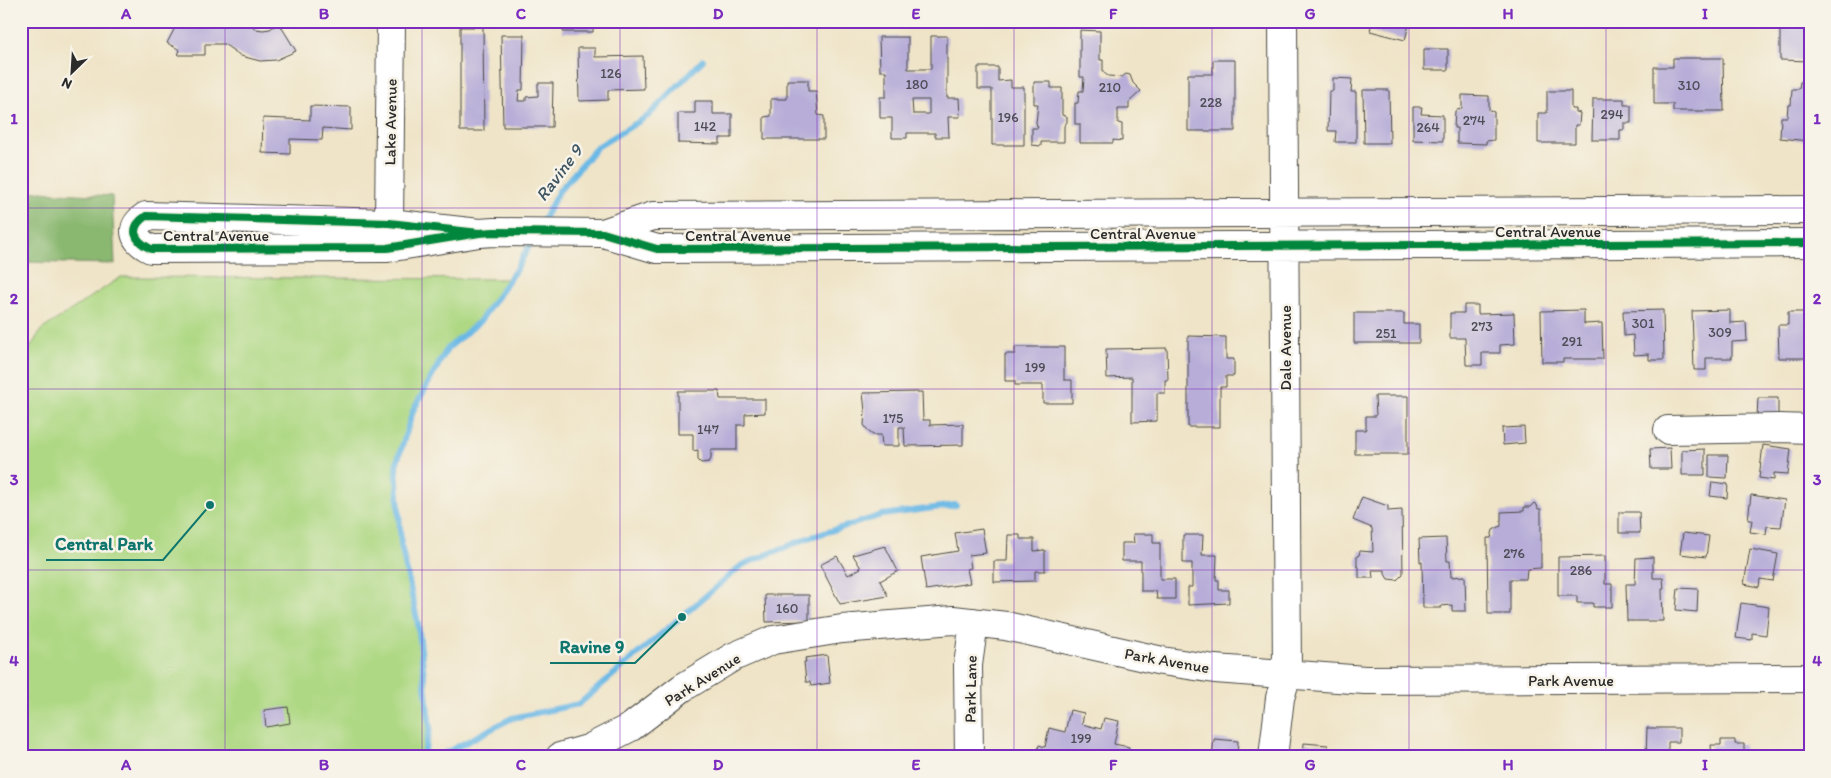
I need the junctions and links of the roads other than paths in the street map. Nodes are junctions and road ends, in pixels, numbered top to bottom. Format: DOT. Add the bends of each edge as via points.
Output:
graph roads {
  1 [pos="391,21"];
  2 [pos="1282,21"];
  3 [pos="1810,210"];
  4 [pos="1283,213"];
  5 [pos="980,215"];
  6 [pos="602,232"];
  7 [pos="388,235"];
  8 [pos="1810,243"];
  9 [pos="1284,246"];
  10 [pos="977,247"];
  11 [pos="1810,429"];
  12 [pos="1668,430"];
  13 [pos="974,622"];
  14 [pos="1287,674"];
  15 [pos="1810,678"];
  16 [pos="560,757"];
  17 [pos="969,757"];
  18 [pos="1272,757"];
  1 -- 7 [label="street, Lake Avenue"];
  2 -- 4 [label="street, Dale Avenue"];
  3 -- 4 [label="street, Central Avenue"];
  4 -- 5 [label="street, Central Avenue"];
  4 -- 9 [label="street, Dale Avenue"];
  5 -- 6 [label="street, Central Avenue" via="653,216"];
  5 -- 10 [label="street"];
  6 -- 7 [label="street, Central Avenue"];
  6 -- 10 [label="street, Central Avenue" via="657,249"];
  7 -- 7 [label="street, Central Avenue" via="146,216 138,221 135,229 142,245 151,249"];
  8 -- 9 [label="street, Central Avenue"];
  9 -- 10 [label="street, Central Avenue"];
  9 -- 14 [label="street, Dale Avenue"];
  11 -- 12 [label="street"];
  13 -- 14 [label="street, Park Avenue" via="1006,626 1162,661"];
  13 -- 16 [label="street, Park Avenue" via="953,620 842,628 773,640 733,656 682,688 631,727 588,749"];
  13 -- 17 [label="street, Park Lane" via="968,665"];
  14 -- 15 [label="street, Park Avenue" via="1365,680"];
  14 -- 18 [label="street, Dale Avenue"];
}
